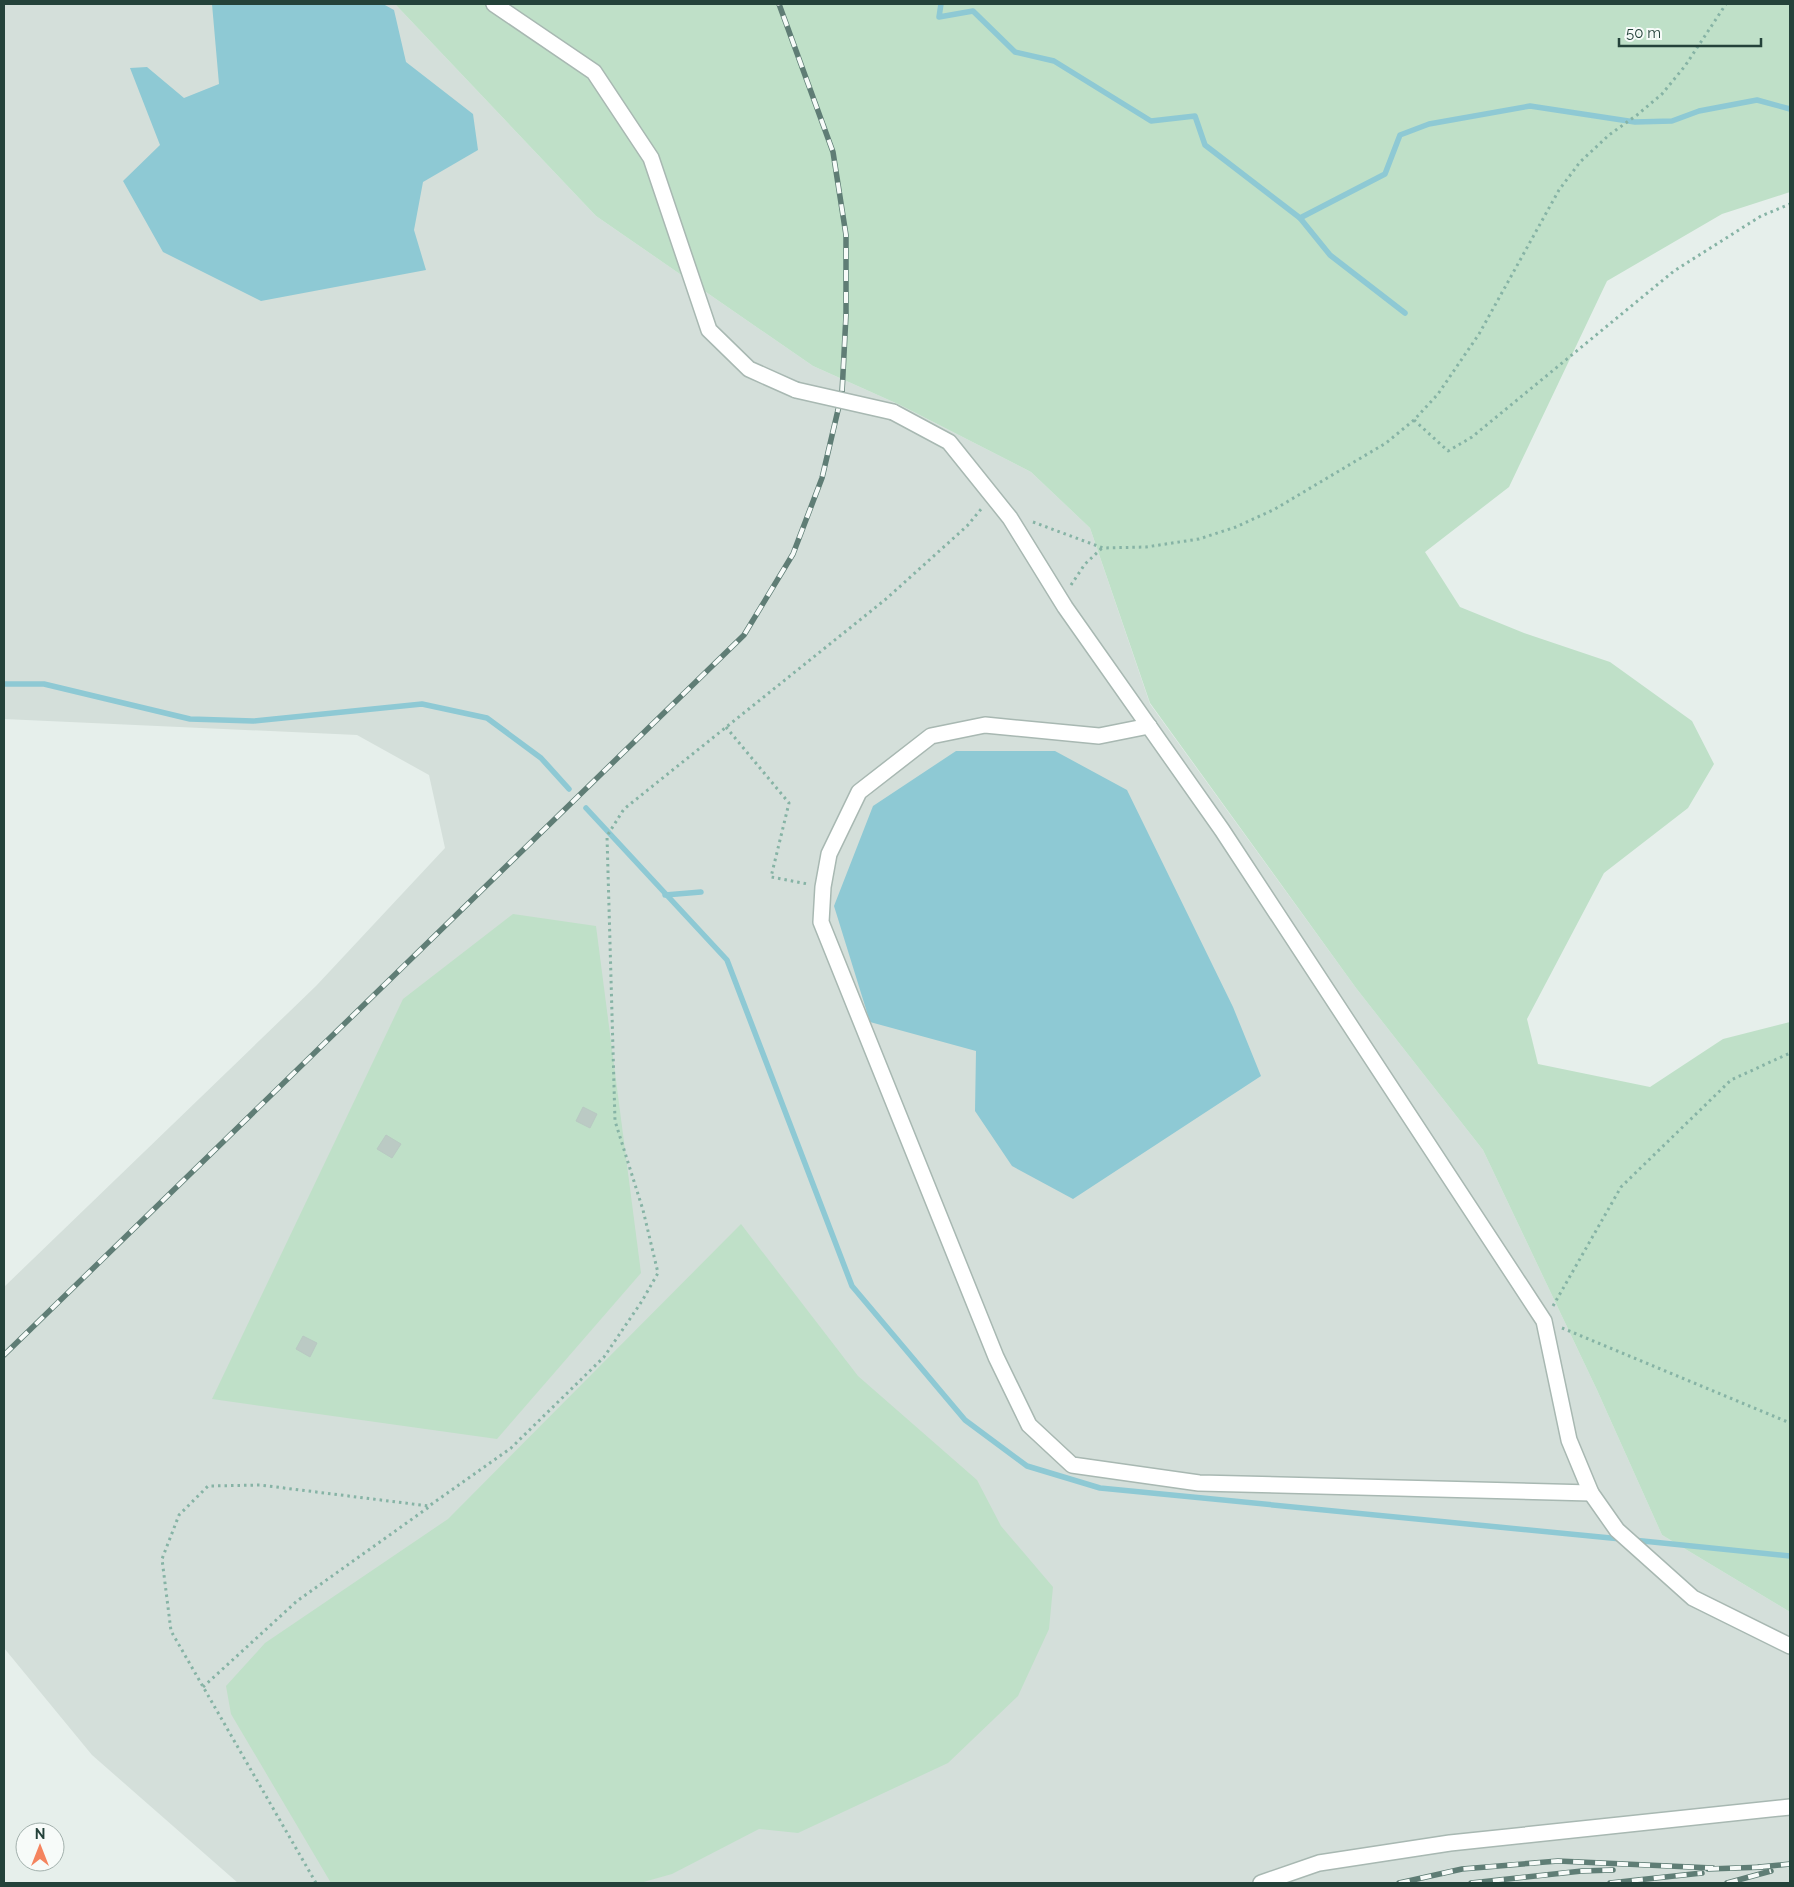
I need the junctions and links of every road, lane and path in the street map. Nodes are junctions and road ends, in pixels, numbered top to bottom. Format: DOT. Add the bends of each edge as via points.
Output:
graph roads {
  1 [pos="494,4"];
  2 [pos="1726,4"];
  3 [pos="1790,204"];
  4 [pos="1414,420"];
  5 [pos="992,496"];
  6 [pos="1010,518"];
  7 [pos="1103,548"];
  8 [pos="1065,607"];
  9 [pos="1149,726"];
  10 [pos="726,727"];
  11 [pos="823,887"];
  12 [pos="1790,1053"];
  13 [pos="1544,1321"];
  14 [pos="1790,1423"];
  15 [pos="1591,1493"];
  16 [pos="429,1506"];
  17 [pos="1790,1646"];
  18 [pos="203,1687"];
  19 [pos="1790,1807"];
  20 [pos="316,1883"];
  21 [pos="1261,1883"];
  1 -- 5 [label="street, bridge" via="594,72 651,158 710,330 749,369 796,390 893,412 949,442"];
  2 -- 4 [label="path" via="1685,66 1662,94 1608,135 1580,162 1559,190 1479,334 1438,394"];
  3 -- 4 [label="path" via="1761,216 1674,270 1472,437 1448,451"];
  4 -- 7 [label="path" via="1386,443 1275,509 1236,527 1198,539 1146,547"];
  5 -- 6 [label="street"];
  5 -- 10 [label="path" via="967,526 886,599"];
  6 -- 7 [label="path" via="1026,520"];
  6 -- 8 [label="street"];
  7 -- 8 [label="path" via="1080,570"];
  8 -- 9 [label="street"];
  9 -- 11 [label="street" via="1099,736 985,725 931,736 859,792 829,854"];
  9 -- 13 [label="street"];
  10 -- 11 [label="path" via="789,803 771,877"];
  10 -- 16 [label="path" via="624,809 607,836 615,1120 643,1210 658,1273 604,1357 511,1448"];
  11 -- 15 [label="street" via="821,922 996,1357 1030,1425 1072,1465 1198,1483"];
  12 -- 13 [label="path" via="1731,1080 1621,1187"];
  13 -- 14 [label="path"];
  13 -- 15 [label="street" via="1569,1440"];
  15 -- 17 [label="street" via="1617,1530 1693,1598"];
  16 -- 18 [label="path" via="297,1601"];
  16 -- 18 [label="path" via="260,1485 208,1486 179,1515 162,1558 171,1631"];
  18 -- 20 [label="path"];
  19 -- 21 [label="street" via="1450,1843 1319,1863"];
}
